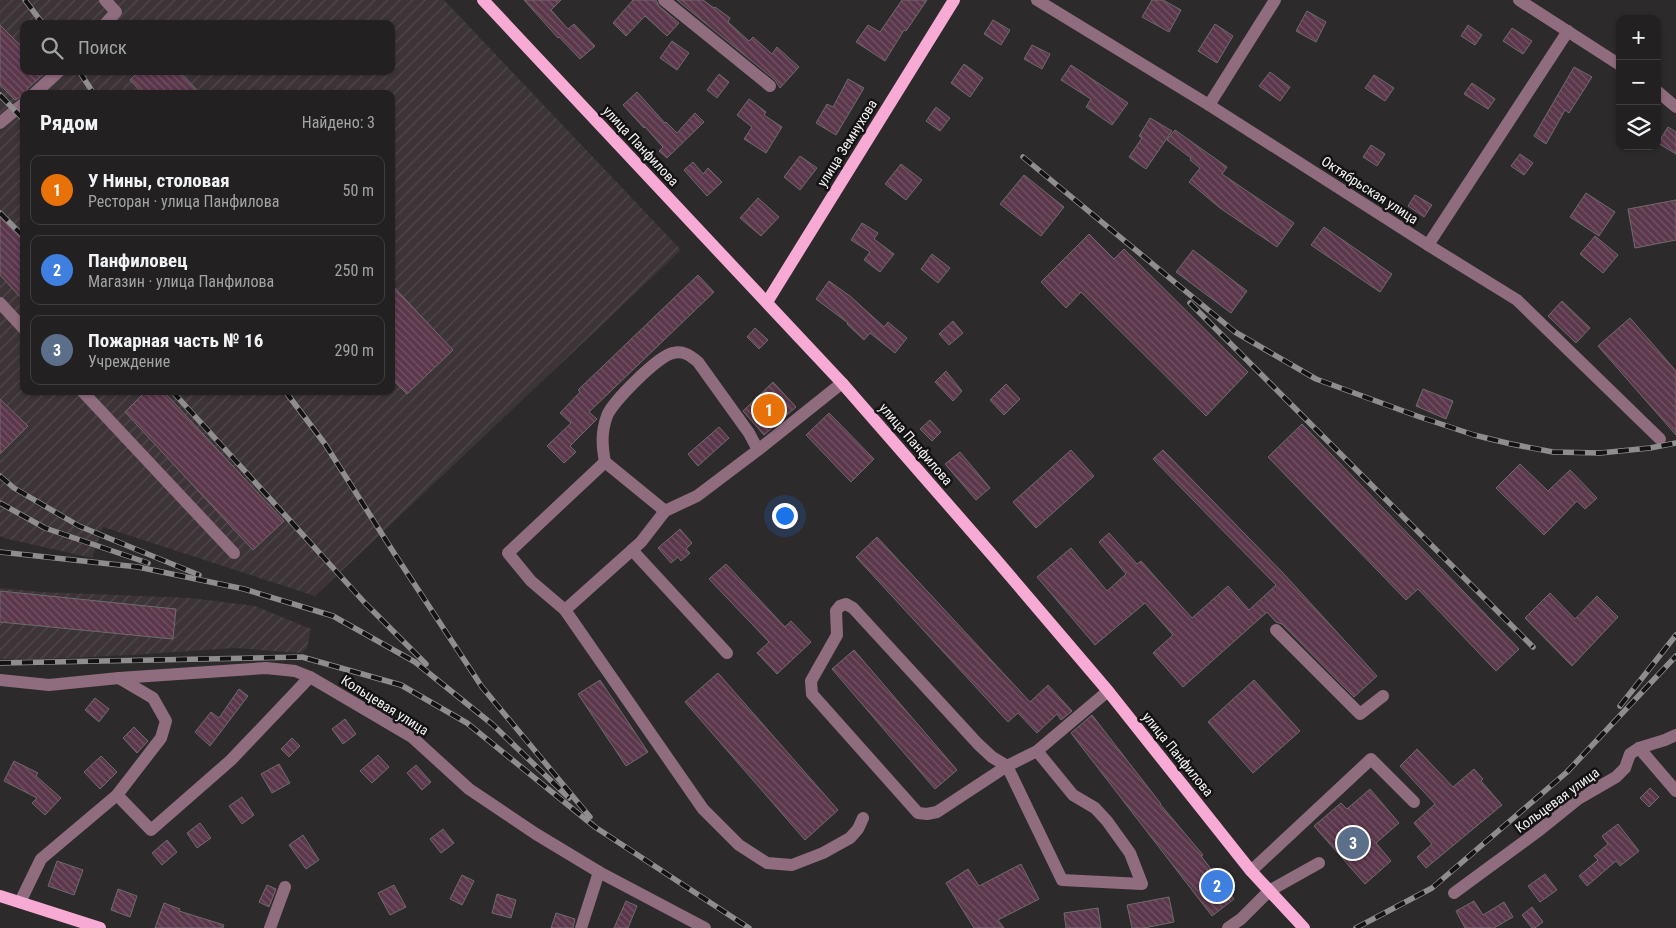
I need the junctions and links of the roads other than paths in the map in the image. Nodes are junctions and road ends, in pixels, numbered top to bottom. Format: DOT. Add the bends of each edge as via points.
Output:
graph roads {
  1 [pos="105,0"];
  2 [pos="483,0"];
  3 [pos="664,0"];
  4 [pos="954,0"];
  5 [pos="1037,0"];
  6 [pos="1275,0"];
  7 [pos="1519,0"];
  8 [pos="109,20"];
  9 [pos="1568,31"];
  10 [pos="1616,62"];
  11 [pos="55,75"];
  12 [pos="770,86"];
  13 [pos="38,90"];
  14 [pos="1661,95"];
  15 [pos="1209,105"];
  16 [pos="20,106"];
  17 [pos="1676,107"];
  18 [pos="0,123"];
  19 [pos="1428,245"];
  20 [pos="766,302"];
  21 [pos="0,303"];
  22 [pos="20,325"];
  23 [pos="842,383"];
  24 [pos="86,395"];
  25 [pos="1660,439"];
  26 [pos="758,450"];
  27 [pos="605,462"];
  28 [pos="666,511"];
  29 [pos="632,550"];
  30 [pos="234,553"];
  31 [pos="565,610"];
  32 [pos="1276,630"];
  33 [pos="727,654"];
  34 [pos="310,676"];
  35 [pos="119,678"];
  36 [pos="0,680"];
  37 [pos="1108,691"];
  38 [pos="1383,696"];
  39 [pos="1676,735"];
  40 [pos="1639,748"];
  41 [pos="1037,751"];
  42 [pos="1007,766"];
  43 [pos="1676,791"];
  44 [pos="117,795"];
  45 [pos="1414,802"];
  46 [pos="863,818"];
  47 [pos="1319,863"];
  48 [pos="599,872"];
  49 [pos="1251,872"];
  50 [pos="285,886"];
  51 [pos="1269,891"];
  52 [pos="1454,893"];
  53 [pos="0,896"];
  54 [pos="20,902"];
  55 [pos="100,928"];
  56 [pos="270,928"];
  57 [pos="581,928"];
  58 [pos="705,928"];
  59 [pos="1228,928"];
  60 [pos="1304,928"];
  1 -- 8 [label="street" via="116,12"];
  2 -- 20 [label="main road, улица Панфилова"];
  3 -- 12 [label="street"];
  4 -- 20 [label="main road, улица Земнухова"];
  5 -- 15 [label="street, Октябрьская улица"];
  6 -- 15 [label="street"];
  7 -- 9 [label="street"];
  9 -- 10 [label="street"];
  9 -- 19 [label="street"];
  11 -- 13 [label="street"];
  14 -- 17 [label="street"];
  15 -- 19 [label="street, Октябрьская улица"];
  16 -- 18 [label="street"];
  19 -- 25 [label="street, Октябрьская улица" via="1517,300"];
  20 -- 23 [label="main road, улица Панфилова"];
  21 -- 22 [label="street"];
  23 -- 26 [label="street"];
  23 -- 37 [label="main road, улица Панфилова"];
  24 -- 30 [label="street"];
  26 -- 27 [label="street" via="698,362 687,353 673,352 616,400 607,414 602,432"];
  26 -- 28 [label="street" via="697,496"];
  27 -- 28 [label="street"];
  27 -- 31 [label="street" via="508,553 531,581"];
  28 -- 29 [label="street"];
  29 -- 31 [label="street"];
  29 -- 33 [label="street"];
  31 -- 46 [label="street" via="704,809 739,845 767,863 792,865 823,854 850,838"];
  32 -- 38 [label="street" via="1360,714"];
  34 -- 35 [label="street, Кольцевая улица" via="266,668"];
  34 -- 44 [label="street" via="231,760 151,830"];
  34 -- 48 [label="street, Кольцевая улица" via="412,736 469,789"];
  35 -- 36 [label="street, Кольцевая улица" via="49,685"];
  35 -- 44 [label="street" via="153,698 166,721 161,738"];
  37 -- 41 [label="street"];
  37 -- 49 [label="main road, улица Панфилова"];
  39 -- 40 [label="street"];
  40 -- 43 [label="street"];
  40 -- 52 [label="street, Кольцевая улица" via="1630,754 1625,768 1616,777 1578,799"];
  41 -- 42 [label="street"];
  41 -- 42 [label="street" via="1073,795 1095,808 1107,821 1130,853 1142,884 1062,880"];
  42 -- 42 [label="street" via="937,812 918,813 812,694 811,681 837,636 836,611 840,606 846,604 853,608 978,744"];
  44 -- 54 [label="street" via="41,858"];
  45 -- 49 [label="street" via="1372,759"];
  47 -- 51 [label="street"];
  48 -- 57 [label="street"];
  48 -- 58 [label="street, Кольцевая улица"];
  49 -- 51 [label="main road, улица Панфилова"];
  50 -- 56 [label="street"];
  51 -- 59 [label="street"];
  51 -- 60 [label="main road, улица Панфилова"];
  53 -- 54 [label="main road"];
  54 -- 55 [label="main road"];
}
